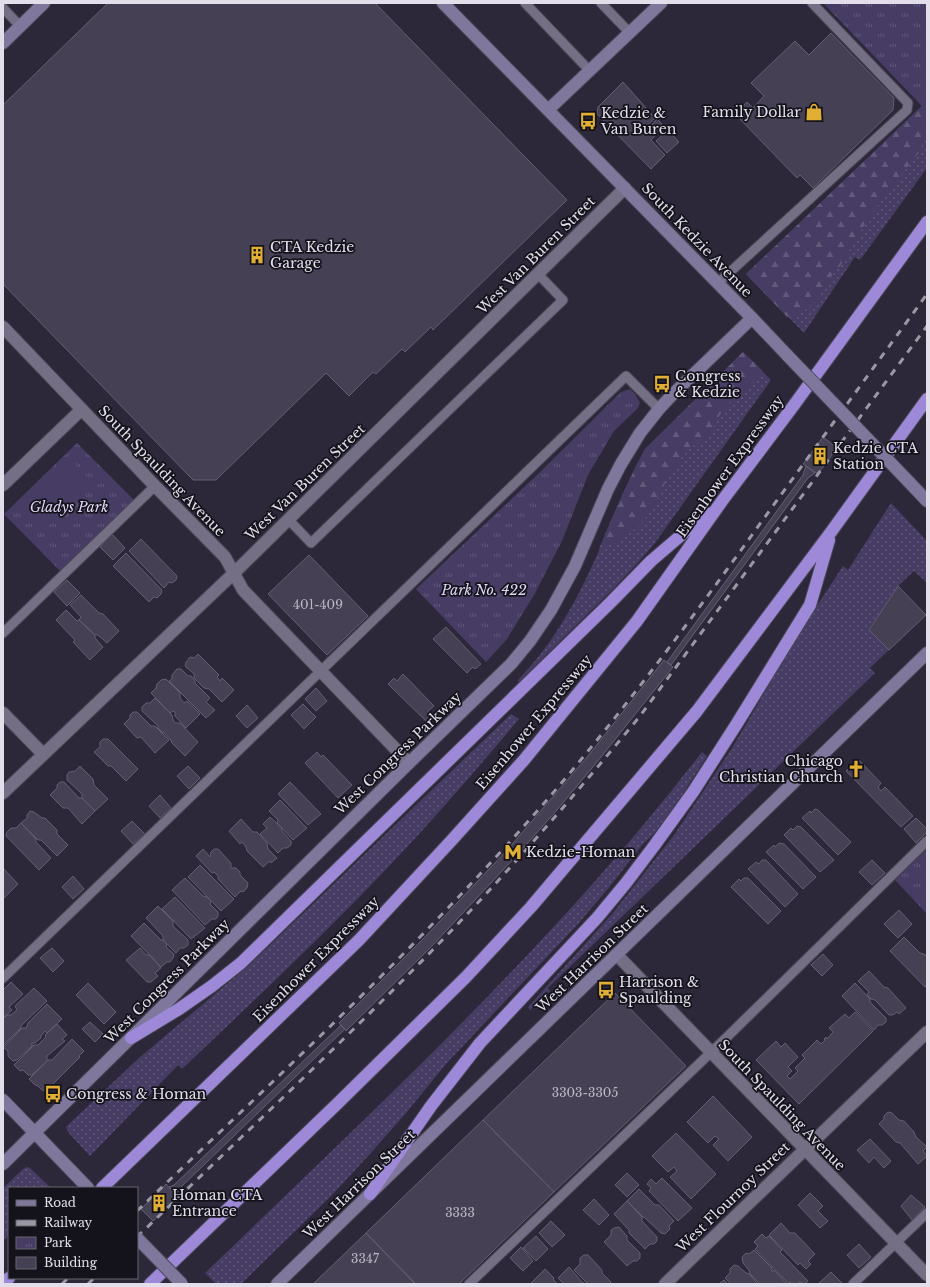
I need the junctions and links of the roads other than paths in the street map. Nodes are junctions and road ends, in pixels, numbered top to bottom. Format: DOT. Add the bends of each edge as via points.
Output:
graph roads {
  1 [pos="44,3"];
  2 [pos="443,3"];
  3 [pos="525,3"];
  4 [pos="601,3"];
  5 [pos="661,3"];
  6 [pos="812,3"];
  7 [pos="3,8"];
  8 [pos="20,26"];
  9 [pos="630,33"];
  10 [pos="3,43"];
  11 [pos="590,71"];
  12 [pos="548,110"];
  13 [pos="625,188"];
  14 [pos="927,222"];
  15 [pos="538,274"];
  16 [pos="718,283"];
  17 [pos="752,318"];
  18 [pos="3,327"];
  19 [pos="927,398"];
  20 [pos="659,409"];
  21 [pos="81,410"];
  22 [pos="3,485"];
  23 [pos="155,486"];
  24 [pos="722,501"];
  25 [pos="927,501"];
  26 [pos="288,519"];
  27 [pos="831,532"];
  28 [pos="234,573"];
  29 [pos="3,633"];
  30 [pos="927,653"];
  31 [pos="320,671"];
  32 [pos="3,713"];
  33 [pos="43,754"];
  34 [pos="408,763"];
  35 [pos="3,793"];
  36 [pos="927,841"];
  37 [pos="617,955"];
  38 [pos="3,978"];
  39 [pos="927,1032"];
  40 [pos="131,1038"];
  41 [pos="711,1052"];
  42 [pos="3,1100"];
  43 [pos="35,1133"];
  44 [pos="804,1150"];
  45 [pos="3,1164"];
  46 [pos="87,1187"];
  47 [pos="103,1187"];
  48 [pos="370,1194"];
  49 [pos="927,1213"];
  50 [pos="138,1239"];
  51 [pos="896,1243"];
  52 [pos="927,1275"];
  53 [pos="150,1284"];
  54 [pos="182,1284"];
  55 [pos="277,1284"];
  56 [pos="469,1284"];
  57 [pos="665,1284"];
  58 [pos="853,1284"];
  1 -- 8 [label="street"];
  2 -- 12 [label="street, South Kedzie Avenue"];
  3 -- 11 [label="lane"];
  4 -- 9 [label="lane"];
  5 -- 9 [label="street"];
  6 -- 16 [label="lane" via="908,103 906,110"];
  7 -- 8 [label="lane"];
  8 -- 10 [label="street"];
  9 -- 11 [label="street"];
  11 -- 12 [label="street"];
  12 -- 13 [label="street, South Kedzie Avenue"];
  13 -- 15 [label="street, West Van Buren Street"];
  13 -- 16 [label="street, South Kedzie Avenue"];
  14 -- 24 [label="highway, Eisenhower Expressway"];
  15 -- 26 [label="street, West Van Buren Street"];
  15 -- 26 [label="lane" via="563,300 311,543"];
  16 -- 17 [label="street, South Kedzie Avenue"];
  17 -- 20 [label="street, West Congress Parkway"];
  17 -- 25 [label="street, South Kedzie Avenue, bridge"];
  18 -- 21 [label="street, South Spaulding Avenue"];
  19 -- 27 [label="highway"];
  20 -- 31 [label="lane" via="626,376"];
  20 -- 34 [label="street, West Congress Parkway" via="621,464 575,566 551,610 530,641 511,664"];
  21 -- 22 [label="street"];
  21 -- 23 [label="street, South Spaulding Avenue"];
  23 -- 28 [label="street, South Spaulding Avenue" via="225,557"];
  23 -- 29 [label="lane"];
  24 -- 40 [label="highway" via="651,561 606,608 241,963 179,1009"];
  24 -- 47 [label="highway, Eisenhower Expressway" via="637,621 524,760 456,836 359,940"];
  26 -- 28 [label="street, West Van Buren Street"];
  27 -- 48 [label="highway" via="810,605 693,792 597,918 480,1043 431,1106"];
  27 -- 53 [label="highway" via="697,711 531,907 461,982"];
  28 -- 31 [label="street, South Spaulding Avenue" via="243,590"];
  28 -- 33 [label="street, West Van Buren Street"];
  30 -- 37 [label="street, West Harrison Street"];
  31 -- 34 [label="street, South Spaulding Avenue"];
  31 -- 38 [label="lane"];
  32 -- 33 [label="street"];
  33 -- 35 [label="street, West Van Buren Street"];
  34 -- 40 [label="street, West Congress Parkway"];
  36 -- 41 [label="lane"];
  37 -- 41 [label="street, South Spaulding Avenue"];
  37 -- 48 [label="street, West Harrison Street"];
  39 -- 44 [label="street, West Flournoy Street"];
  40 -- 43 [label="street, West Congress Parkway"];
  41 -- 44 [label="street, South Spaulding Avenue"];
  41 -- 56 [label="lane"];
  42 -- 43 [label="street"];
  43 -- 45 [label="street, West Congress Parkway"];
  43 -- 46 [label="street"];
  44 -- 51 [label="street, South Spaulding Avenue"];
  44 -- 57 [label="street, West Flournoy Street"];
  48 -- 55 [label="street, West Harrison Street"];
  49 -- 51 [label="lane"];
  50 -- 54 [label="street, bridge"];
  51 -- 52 [label="street, South Spaulding Avenue"];
  51 -- 58 [label="lane"];
}
